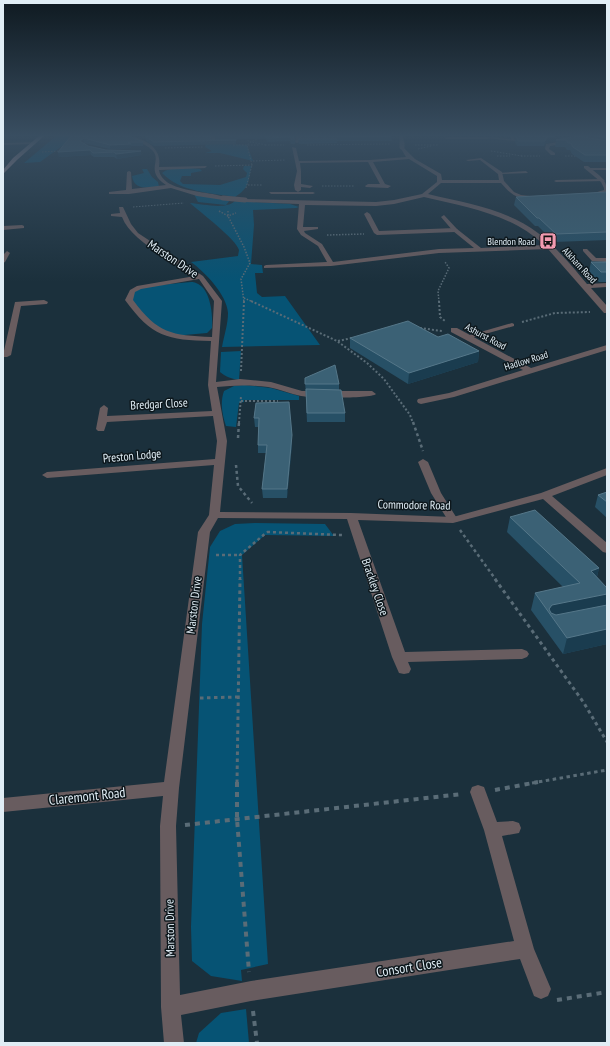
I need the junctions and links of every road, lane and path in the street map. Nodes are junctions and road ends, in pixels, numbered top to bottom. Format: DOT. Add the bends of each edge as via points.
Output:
graph roads {
  1 [pos="129,185"];
  2 [pos="248,185"];
  3 [pos="298,185"];
  4 [pos="385,185"];
  5 [pos="437,185"];
  6 [pos="505,185"];
  7 [pos="605,185"];
  8 [pos="172,186"];
  9 [pos="310,186"];
  10 [pos="368,186"];
  11 [pos="298,189"];
  12 [pos="243,191"];
  13 [pos="129,192"];
  14 [pos="111,193"];
  15 [pos="271,193"];
  16 [pos="313,193"];
  17 [pos="424,195"];
  18 [pos="580,197"];
  19 [pos="545,198"];
  20 [pos="187,203"];
  21 [pos="302,203"];
  22 [pos="228,205"];
  23 [pos="122,212"];
  24 [pos="367,214"];
  25 [pos="113,216"];
  26 [pos="444,217"];
  27 [pos="22,227"];
  28 [pos="3,228"];
  29 [pos="316,228"];
  30 [pos="300,229"];
  31 [pos="455,230"];
  32 [pos="378,234"];
  33 [pos="322,235"];
  34 [pos="550,247"];
  35 [pos="480,250"];
  36 [pos="585,250"];
  37 [pos="439,251"];
  38 [pos="7,253"];
  39 [pos="607,260"];
  40 [pos="3,261"];
  41 [pos="332,264"];
  42 [pos="266,267"];
  43 [pos="201,278"];
  44 [pos="607,285"];
  45 [pos="586,286"];
  46 [pos="244,298"];
  47 [pos="44,302"];
  48 [pos="607,311"];
  49 [pos="592,312"];
  50 [pos="512,325"];
  51 [pos="420,328"];
  52 [pos="454,330"];
  53 [pos="467,337"];
  54 [pos="352,338"];
  55 [pos="215,339"];
  56 [pos="337,342"];
  57 [pos="607,347"];
  58 [pos="6,350"];
  59 [pos="529,370"];
  60 [pos="240,382"];
  61 [pos="212,385"];
  62 [pos="440,388"];
  63 [pos="372,394"];
  64 [pos="451,395"];
  65 [pos="421,400"];
  66 [pos="104,408"];
  67 [pos="217,413"];
  68 [pos="102,419"];
  69 [pos="101,429"];
  70 [pos="238,444"];
  71 [pos="237,459"];
  72 [pos="220,462"];
  73 [pos="423,462"];
  74 [pos="607,471"];
  75 [pos="47,475"];
  76 [pos="545,495"];
  77 [pos="214,515"];
  78 [pos="266,515"];
  79 [pos="351,516"];
  80 [pos="453,520"];
  81 [pos="267,532"];
  82 [pos="358,536"];
  83 [pos="607,549"];
  84 [pos="201,555"];
  85 [pos="240,555"];
  86 [pos="522,654"];
  87 [pos="237,697"];
  88 [pos="182,699"];
  89 [pos="607,742"];
  90 [pos="607,770"];
  91 [pos="171,788"];
  92 [pos="478,792"];
  93 [pos="3,805"];
  94 [pos="237,819"];
  95 [pos="168,826"];
  96 [pos="513,828"];
  97 [pos="492,830"];
  98 [pos="525,949"];
  99 [pos="541,989"];
  100 [pos="251,991"];
  101 [pos="607,992"];
  102 [pos="171,1007"];
  103 [pos="174,1043"];
  104 [pos="257,1043"];
  1 -- 13 [label="street"];
  2 -- 12 [label="path"];
  3 -- 11 [label="street"];
  4 -- 10 [label="street"];
  5 -- 17 [label="street"];
  6 -- 19 [label="street" via="520,197"];
  7 -- 18 [label="street" via="606,191 600,194"];
  8 -- 13 [label="street"];
  8 -- 21 [label="street, bridge" via="191,193 223,198"];
  9 -- 10 [label="path"];
  9 -- 11 [label="street"];
  11 -- 15 [label="lane"];
  11 -- 16 [label="lane"];
  13 -- 14 [label="street"];
  17 -- 21 [label="street" via="376,204"];
  17 -- 34 [label="street, Alkham Road" via="504,218 530,230"];
  20 -- 23 [label="path"];
  21 -- 30 [label="street"];
  22 -- 46 [label="path" via="228,216 250,263 241,280"];
  23 -- 25 [label="street"];
  23 -- 43 [label="street, Marston Drive" via="136,234"];
  24 -- 32 [label="lane"];
  26 -- 31 [label="street"];
  27 -- 28 [label="street"];
  29 -- 30 [label="street"];
  30 -- 41 [label="street" via="303,234 320,245"];
  31 -- 32 [label="lane"];
  31 -- 35 [label="street"];
  32 -- 33 [label="path"];
  34 -- 35 [label="street"];
  34 -- 45 [label="street, Alkham Road"];
  35 -- 37 [label="street"];
  36 -- 39 [label="lane" via="594,260"];
  37 -- 41 [label="street"];
  37 -- 52 [label="path" via="449,268 438,291 440,317"];
  38 -- 40 [label="street"];
  41 -- 42 [label="street"];
  43 -- 55 [label="street, Marston Drive" via="218,301"];
  43 -- 55 [label="street" via="139,287 132,291 129,300 149,324 159,330 173,336"];
  44 -- 45 [label="street"];
  45 -- 48 [label="street, Alkham Road"];
  46 -- 56 [label="path"];
  46 -- 60 [label="path"];
  47 -- 58 [label="street" via="18,304"];
  49 -- 50 [label="path" via="555,313"];
  50 -- 53 [label="lane"];
  51 -- 52 [label="path" via="434,331"];
  52 -- 53 [label="street, Ashurst Road"];
  53 -- 59 [label="street, Ashurst Road"];
  54 -- 56 [label="path"];
  55 -- 61 [label="street, Marston Drive"];
  56 -- 73 [label="path" via="367,363 396,394 410,415 424,455"];
  57 -- 59 [label="street, Hadlow Road"];
  59 -- 64 [label="street, Hadlow Road"];
  60 -- 61 [label="street"];
  60 -- 63 [label="street" via="271,385 302,394 353,399"];
  60 -- 70 [label="path"];
  61 -- 67 [label="street, Marston Drive"];
  62 -- 64 [label="street"];
  64 -- 65 [label="street, Hadlow Road"];
  66 -- 68 [label="street"];
  67 -- 68 [label="street, Bredgar Close"];
  67 -- 72 [label="street, Marston Drive" via="222,441"];
  68 -- 69 [label="street"];
  71 -- 78 [label="path" via="238,486"];
  72 -- 75 [label="street, Preston Lodge"];
  72 -- 77 [label="street, Marston Drive"];
  73 -- 80 [label="lane" via="436,493"];
  74 -- 76 [label="street, Commodore Road"];
  76 -- 80 [label="street, Commodore Road"];
  76 -- 83 [label="street"];
  77 -- 78 [label="street, Commodore Road"];
  77 -- 84 [label="street, Marston Drive" via="204,532"];
  78 -- 79 [label="street, Commodore Road"];
  78 -- 81 [label="path"];
  79 -- 80 [label="street, Commodore Road"];
  79 -- 82 [label="street, Brackley Close"];
  80 -- 89 [label="path" via="584,703"];
  81 -- 82 [label="path"];
  81 -- 85 [label="path"];
  82 -- 86 [label="street, Brackley Close" via="401,663 495,660"];
  84 -- 85 [label="path"];
  84 -- 88 [label="street, Marston Drive"];
  85 -- 87 [label="path"];
  87 -- 88 [label="path"];
  87 -- 94 [label="path"];
  88 -- 91 [label="street, Marston Drive"];
  90 -- 92 [label="path"];
  91 -- 93 [label="street, Claremont Road"];
  91 -- 95 [label="street, Marston Drive"];
  92 -- 94 [label="path"];
  92 -- 97 [label="street"];
  94 -- 95 [label="path"];
  94 -- 100 [label="path"];
  95 -- 102 [label="street, Marston Drive"];
  96 -- 97 [label="street"];
  97 -- 98 [label="street"];
  98 -- 99 [label="street"];
  98 -- 100 [label="street, Consort Close"];
  99 -- 101 [label="path" via="546,1002"];
  100 -- 102 [label="street, Consort Close"];
  100 -- 104 [label="path"];
  102 -- 103 [label="street, Marston Drive"];
}
